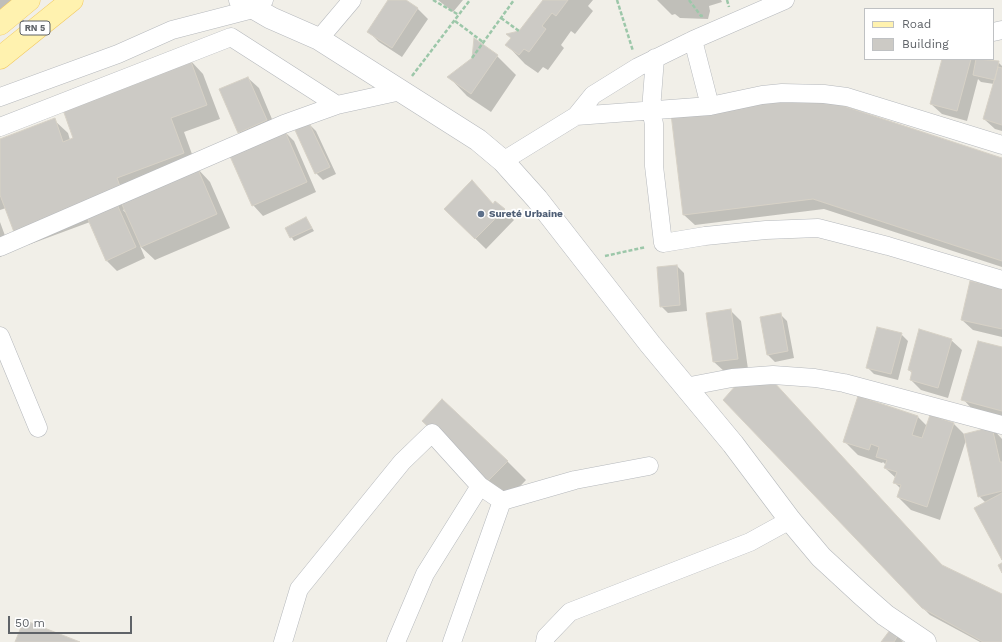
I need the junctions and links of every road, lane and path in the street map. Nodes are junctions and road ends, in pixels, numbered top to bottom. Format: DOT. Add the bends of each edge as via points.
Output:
graph roads {
  1 [pos="29,0"];
  2 [pos="72,0"];
  3 [pos="352,0"];
  4 [pos="433,0"];
  5 [pos="470,0"];
  6 [pos="514,0"];
  7 [pos="617,0"];
  8 [pos="689,0"];
  9 [pos="785,0"];
  10 [pos="252,3"];
  11 [pos="729,6"];
  12 [pos="722,9"];
  13 [pos="708,14"];
  14 [pos="459,15"];
  15 [pos="501,18"];
  16 [pos="455,21"];
  17 [pos="0,24"];
  18 [pos="519,31"];
  19 [pos="319,39"];
  20 [pos="693,40"];
  21 [pos="483,42"];
  22 [pos="0,58"];
  23 [pos="472,58"];
  24 [pos="655,58"];
  25 [pos="638,67"];
  26 [pos="401,91"];
  27 [pos="0,97"];
  28 [pos="337,105"];
  29 [pos="710,106"];
  30 [pos="651,110"];
  31 [pos="576,116"];
  32 [pos="0,127"];
  33 [pos="1002,145"];
  34 [pos="503,161"];
  35 [pos="663,243"];
  36 [pos="0,247"];
  37 [pos="586,261"];
  38 [pos="1002,280"];
  39 [pos="0,336"];
  40 [pos="685,388"];
  41 [pos="1002,425"];
  42 [pos="38,428"];
  43 [pos="649,466"];
  44 [pos="480,486"];
  45 [pos="502,501"];
  46 [pos="790,520"];
  47 [pos="283,642"];
  48 [pos="396,642"];
  49 [pos="452,642"];
  50 [pos="544,642"];
  51 [pos="924,642"];
  1 -- 17 [label="main road, RN 5"];
  2 -- 22 [label="main road, RN 5"];
  3 -- 19 [label="street"];
  4 -- 14 [label="path"];
  5 -- 14 [label="path"];
  6 -- 15 [label="path"];
  7 -- 25 [label="path"];
  8 -- 13 [label="path" via="701,16"];
  9 -- 20 [label="street"];
  10 -- 19 [label="street"];
  10 -- 27 [label="street" via="172,30 118,54"];
  11 -- 12 [label="path"];
  14 -- 16 [label="path"];
  15 -- 18 [label="path"];
  15 -- 21 [label="path"];
  16 -- 21 [label="path"];
  16 -- 26 [label="path"];
  19 -- 26 [label="street"];
  20 -- 24 [label="street"];
  20 -- 29 [label="street"];
  21 -- 23 [label="path"];
  24 -- 25 [label="street"];
  24 -- 30 [label="street"];
  25 -- 31 [label="street" via="593,95"];
  26 -- 28 [label="street"];
  26 -- 34 [label="street" via="478,140"];
  28 -- 32 [label="street" via="231,37"];
  28 -- 36 [label="street" via="284,124"];
  29 -- 30 [label="street"];
  29 -- 33 [label="street" via="769,94 824,94 847,97"];
  30 -- 31 [label="street"];
  30 -- 35 [label="street" via="654,124 654,166"];
  31 -- 34 [label="street"];
  34 -- 37 [label="street"];
  35 -- 37 [label="path"];
  35 -- 38 [label="street" via="735,233 818,228"];
  37 -- 40 [label="street"];
  39 -- 42 [label="street"];
  40 -- 41 [label="street" via="732,378 773,375 815,378 844,383"];
  40 -- 46 [label="street" via="733,444"];
  43 -- 45 [label="street" via="574,480"];
  44 -- 45 [label="street"];
  44 -- 47 [label="street" via="432,433 402,462 299,590"];
  44 -- 48 [label="street" via="426,574"];
  45 -- 49 [label="street"];
  46 -- 50 [label="street" via="750,542 570,612"];
  46 -- 51 [label="street" via="822,557 860,593"];
}
